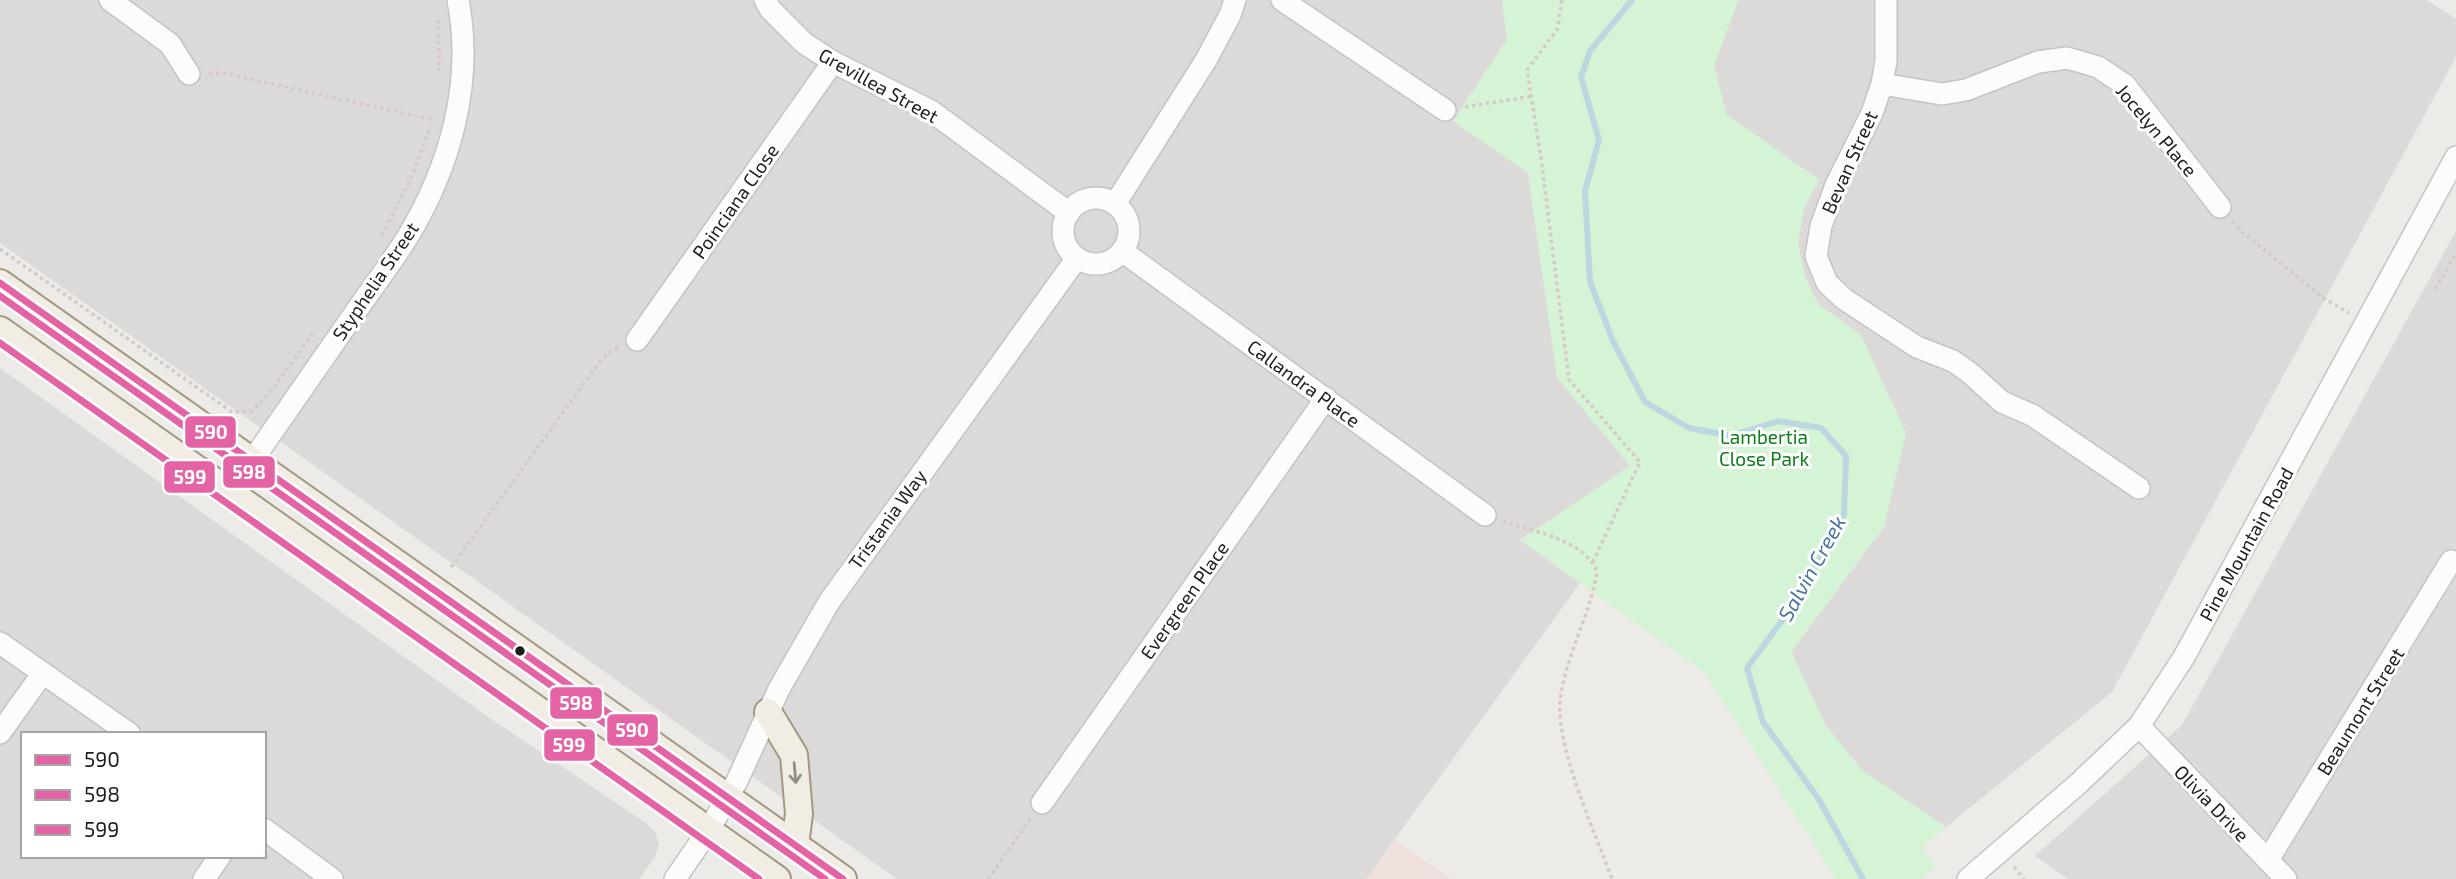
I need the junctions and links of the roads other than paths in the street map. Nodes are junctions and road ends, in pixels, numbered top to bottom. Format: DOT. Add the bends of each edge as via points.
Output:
graph roads {
  1 [pos="110,0"];
  2 [pos="458,0"];
  3 [pos="765,0"];
  4 [pos="1235,0"];
  5 [pos="1282,0"];
  6 [pos="1886,0"];
  7 [pos="833,62"];
  8 [pos="189,74"];
  9 [pos="1882,84"];
  10 [pos="1445,110"];
  11 [pos="2456,157"];
  12 [pos="1115,204"];
  13 [pos="2220,207"];
  14 [pos="1069,213"];
  15 [pos="1122,251"];
  16 [pos="1077,258"];
  17 [pos="0,283"];
  18 [pos="0,330"];
  19 [pos="637,340"];
  20 [pos="1326,398"];
  21 [pos="252,461"];
  22 [pos="2138,488"];
  23 [pos="1485,515"];
  24 [pos="2451,561"];
  25 [pos="0,643"];
  26 [pos="43,673"];
  27 [pos="768,712"];
  28 [pos="2139,726"];
  29 [pos="127,732"];
  30 [pos="0,733"];
  31 [pos="727,798"];
  32 [pos="1042,803"];
  33 [pos="266,830"];
  34 [pos="708,831"];
  35 [pos="795,845"];
  36 [pos="219,858"];
  37 [pos="2268,860"];
  38 [pos="204,879"];
  39 [pos="332,879"];
  40 [pos="675,879"];
  41 [pos="778,879"];
  42 [pos="843,879"];
  43 [pos="1968,879"];
  44 [pos="2286,879"];
  1 -- 8 [label="street" via="170,44"];
  2 -- 21 [label="street, Styphelia Street" via="462,80 456,125 432,189 407,238"];
  3 -- 7 [label="street, Grevillea Street" via="804,43"];
  4 -- 12 [label="street" via="1206,60"];
  5 -- 10 [label="street"];
  6 -- 9 [label="street, Bevan Street"];
  7 -- 14 [label="street, Grevillea Street" via="931,111"];
  7 -- 19 [label="street, Poinciana Close"];
  9 -- 13 [label="street, Jocelyn Place" via="1942,94 1966,90 2038,62 2067,58 2098,67 2124,85"];
  9 -- 22 [label="street, Bevan Street" via="1821,226 1816,256 1827,283 1854,306 1917,347 1953,361 2002,402 2032,415"];
  11 -- 28 [label="street, Pine Mountain Road" via="2184,657"];
  12 -- 14 [label="street" via="1090,199"];
  12 -- 15 [label="street" via="1129,226"];
  14 -- 16 [label="street" via="1063,237"];
  15 -- 16 [label="street" via="1101,264"];
  15 -- 20 [label="street, Callandra Place"];
  16 -- 27 [label="street, Tristania Way" via="829,601"];
  17 -- 21 [label="main road"];
  18 -- 34 [label="main road"];
  20 -- 23 [label="street, Callandra Place"];
  20 -- 32 [label="street, Evergreen Place"];
  21 -- 31 [label="main road"];
  24 -- 37 [label="street, Beaumont Street"];
  25 -- 26 [label="street"];
  26 -- 29 [label="street"];
  26 -- 30 [label="street"];
  27 -- 31 [label="street, Tristania Way"];
  27 -- 35 [label="main road, one-way" via="794,755 799,814"];
  28 -- 37 [label="street, Olivia Drive"];
  28 -- 43 [label="street, Pine Mountain Road"];
  31 -- 34 [label="street, Tristania Way"];
  31 -- 35 [label="main road"];
  33 -- 39 [label="street"];
  34 -- 40 [label="street, Tristania Way"];
  34 -- 41 [label="main road"];
  35 -- 42 [label="main road"];
  36 -- 38 [label="street"];
  37 -- 44 [label="street, Olivia Drive"];
}
